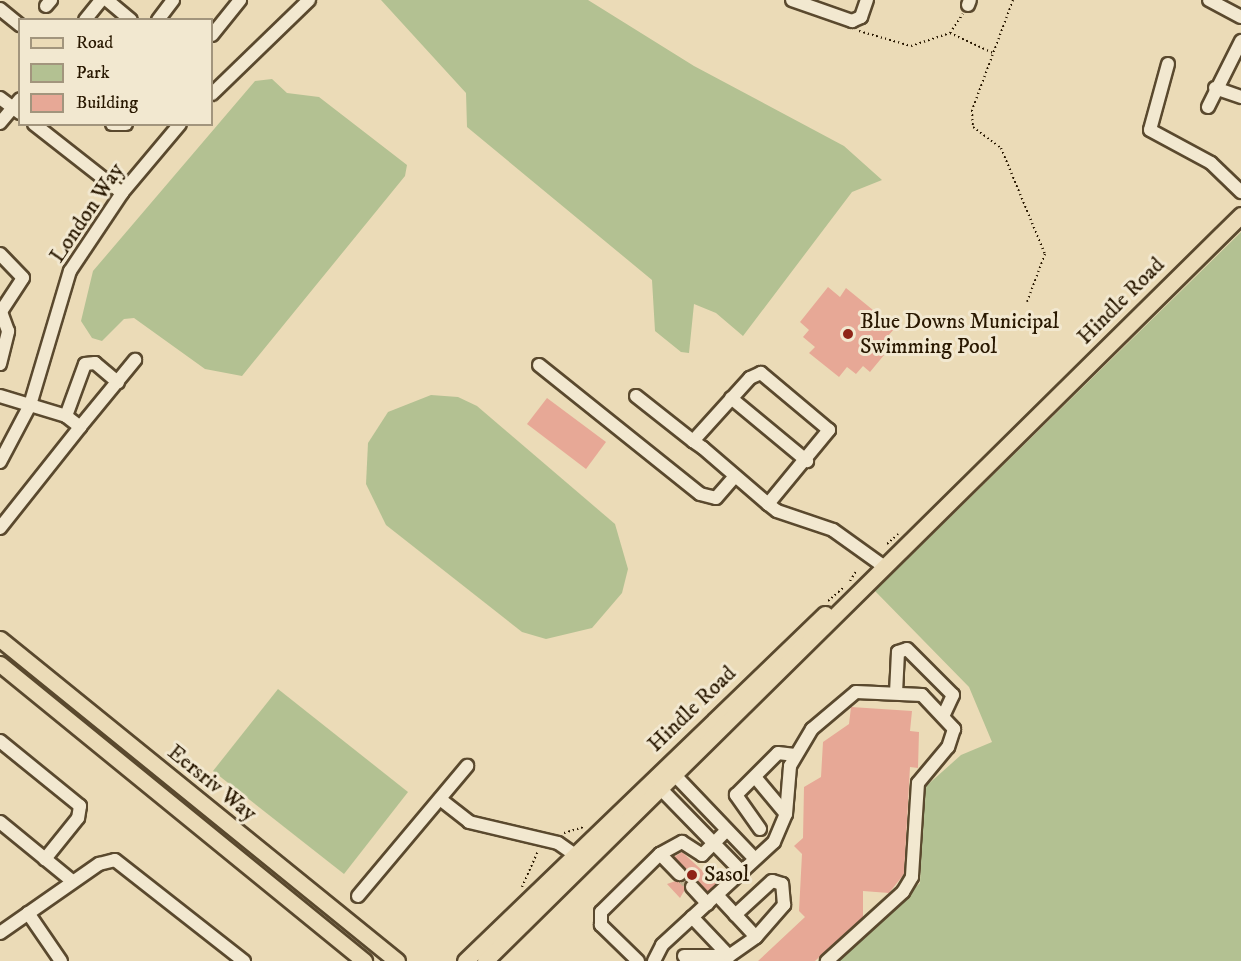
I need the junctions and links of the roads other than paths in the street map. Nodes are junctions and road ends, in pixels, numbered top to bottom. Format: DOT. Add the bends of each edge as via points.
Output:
graph roads {
  1 [pos="101,0"];
  2 [pos="106,0"];
  3 [pos="173,0"];
  4 [pos="240,0"];
  5 [pos="309,0"];
  6 [pos="792,0"];
  7 [pos="867,0"];
  8 [pos="1209,0"];
  9 [pos="0,9"];
  10 [pos="1241,17"];
  11 [pos="87,18"];
  12 [pos="128,18"];
  13 [pos="160,18"];
  14 [pos="18,22"];
  15 [pos="213,34"];
  16 [pos="1241,41"];
  17 [pos="1168,64"];
  18 [pos="1215,88"];
  19 [pos="213,93"];
  20 [pos="1241,97"];
  21 [pos="0,98"];
  22 [pos="17,107"];
  23 [pos="1208,107"];
  24 [pos="0,123"];
  25 [pos="37,126"];
  26 [pos="178,126"];
  27 [pos="1241,192"];
  28 [pos="122,193"];
  29 [pos="1241,215"];
  30 [pos="0,254"];
  31 [pos="0,312"];
  32 [pos="135,360"];
  33 [pos="0,364"];
  34 [pos="539,365"];
  35 [pos="118,381"];
  36 [pos="0,396"];
  37 [pos="636,396"];
  38 [pos="731,398"];
  39 [pos="35,407"];
  40 [pos="66,416"];
  41 [pos="80,427"];
  42 [pos="693,441"];
  43 [pos="807,461"];
  44 [pos="0,462"];
  45 [pos="735,476"];
  46 [pos="768,504"];
  47 [pos="0,528"];
  48 [pos="883,565"];
  49 [pos="0,639"];
  50 [pos="0,664"];
  51 [pos="896,693"];
  52 [pos="944,714"];
  53 [pos="0,741"];
  54 [pos="795,755"];
  55 [pos="467,766"];
  56 [pos="670,771"];
  57 [pos="754,777"];
  58 [pos="656,784"];
  59 [pos="440,799"];
  60 [pos="786,814"];
  61 [pos="0,822"];
  62 [pos="760,829"];
  63 [pos="727,830"];
  64 [pos="715,843"];
  65 [pos="574,854"];
  66 [pos="660,854"];
  67 [pos="45,859"];
  68 [pos="755,859"];
  69 [pos="742,872"];
  70 [pos="679,874"];
  71 [pos="72,881"];
  72 [pos="692,887"];
  73 [pos="358,896"];
  74 [pos="712,899"];
  75 [pos="28,913"];
  76 [pos="735,915"];
  77 [pos="692,917"];
  78 [pos="0,933"];
  79 [pos="756,938"];
  80 [pos="684,956"];
  81 [pos="729,956"];
  82 [pos="61,961"];
  83 [pos="244,961"];
  84 [pos="364,961"];
  85 [pos="397,961"];
  86 [pos="465,961"];
  87 [pos="485,961"];
  88 [pos="638,961"];
  89 [pos="654,961"];
  90 [pos="827,961"];
  1 -- 11 [label="street"];
  2 -- 12 [label="street"];
  3 -- 13 [label="street"];
  4 -- 15 [label="street"];
  5 -- 19 [label="street"];
  6 -- 7 [label="street" via="851,21 861,17"];
  8 -- 10 [label="street"];
  9 -- 14 [label="street"];
  16 -- 18 [label="street"];
  17 -- 27 [label="street" via="1150,130 1211,163"];
  18 -- 20 [label="street"];
  18 -- 23 [label="street"];
  21 -- 22 [label="street"];
  22 -- 24 [label="street"];
  25 -- 28 [label="street"];
  26 -- 28 [label="street, London Way"];
  28 -- 39 [label="street, London Way" via="60,292"];
  29 -- 48 [label="main road, Hindle Road"];
  30 -- 31 [label="street" via="23,278"];
  31 -- 33 [label="street" via="8,330"];
  32 -- 35 [label="street"];
  34 -- 45 [label="street" via="700,494 716,498"];
  35 -- 40 [label="street" via="93,362 82,368"];
  35 -- 41 [label="street"];
  36 -- 39 [label="street"];
  37 -- 42 [label="street"];
  38 -- 42 [label="street"];
  38 -- 43 [label="street"];
  38 -- 43 [label="street" via="750,378 766,374 829,430"];
  39 -- 40 [label="street"];
  39 -- 44 [label="street, London Way"];
  40 -- 41 [label="street"];
  41 -- 47 [label="street"];
  42 -- 45 [label="street"];
  43 -- 46 [label="street"];
  45 -- 46 [label="street"];
  46 -- 48 [label="street" via="793,519 833,530"];
  48 -- 56 [label="main road, Hindle Road"];
  49 -- 85 [label="main road, Eersriv Way"];
  50 -- 84 [label="main road, Eersriv Way"];
  51 -- 52 [label="street" via="922,695"];
  51 -- 52 [label="street" via="897,652 907,649 953,695"];
  51 -- 54 [label="street" via="855,692 812,729"];
  52 -- 90 [label="street" via="952,722 953,738 918,783 910,883"];
  53 -- 67 [label="street" via="80,806 78,818"];
  54 -- 57 [label="street" via="781,751"];
  54 -- 60 [label="street"];
  55 -- 59 [label="street"];
  56 -- 58 [label="main road, Hindle Road"];
  56 -- 63 [label="street"];
  57 -- 60 [label="street"];
  57 -- 62 [label="street" via="735,798"];
  58 -- 64 [label="street"];
  58 -- 65 [label="main road, Hindle Road"];
  58 -- 87 [label="main road, Hindle Road"];
  59 -- 65 [label="street" via="469,822 558,843"];
  59 -- 73 [label="street"];
  60 -- 68 [label="street" via="774,842"];
  61 -- 67 [label="street"];
  63 -- 64 [label="street"];
  63 -- 68 [label="street"];
  64 -- 66 [label="street" via="702,855 682,842"];
  64 -- 69 [label="street"];
  65 -- 86 [label="main road, Hindle Road"];
  66 -- 70 [label="street"];
  66 -- 88 [label="street" via="600,915 601,925"];
  67 -- 71 [label="street"];
  68 -- 69 [label="street"];
  69 -- 74 [label="street"];
  71 -- 75 [label="street"];
  71 -- 83 [label="street" via="105,861 121,863"];
  72 -- 74 [label="street"];
  74 -- 76 [label="street"];
  74 -- 77 [label="street"];
  75 -- 78 [label="street"];
  75 -- 82 [label="street"];
  76 -- 79 [label="street"];
  76 -- 79 [label="street" via="772,881 782,884 784,905"];
  77 -- 81 [label="street"];
  77 -- 89 [label="street" via="662,945"];
  79 -- 81 [label="street"];
  80 -- 81 [label="street"];
}
